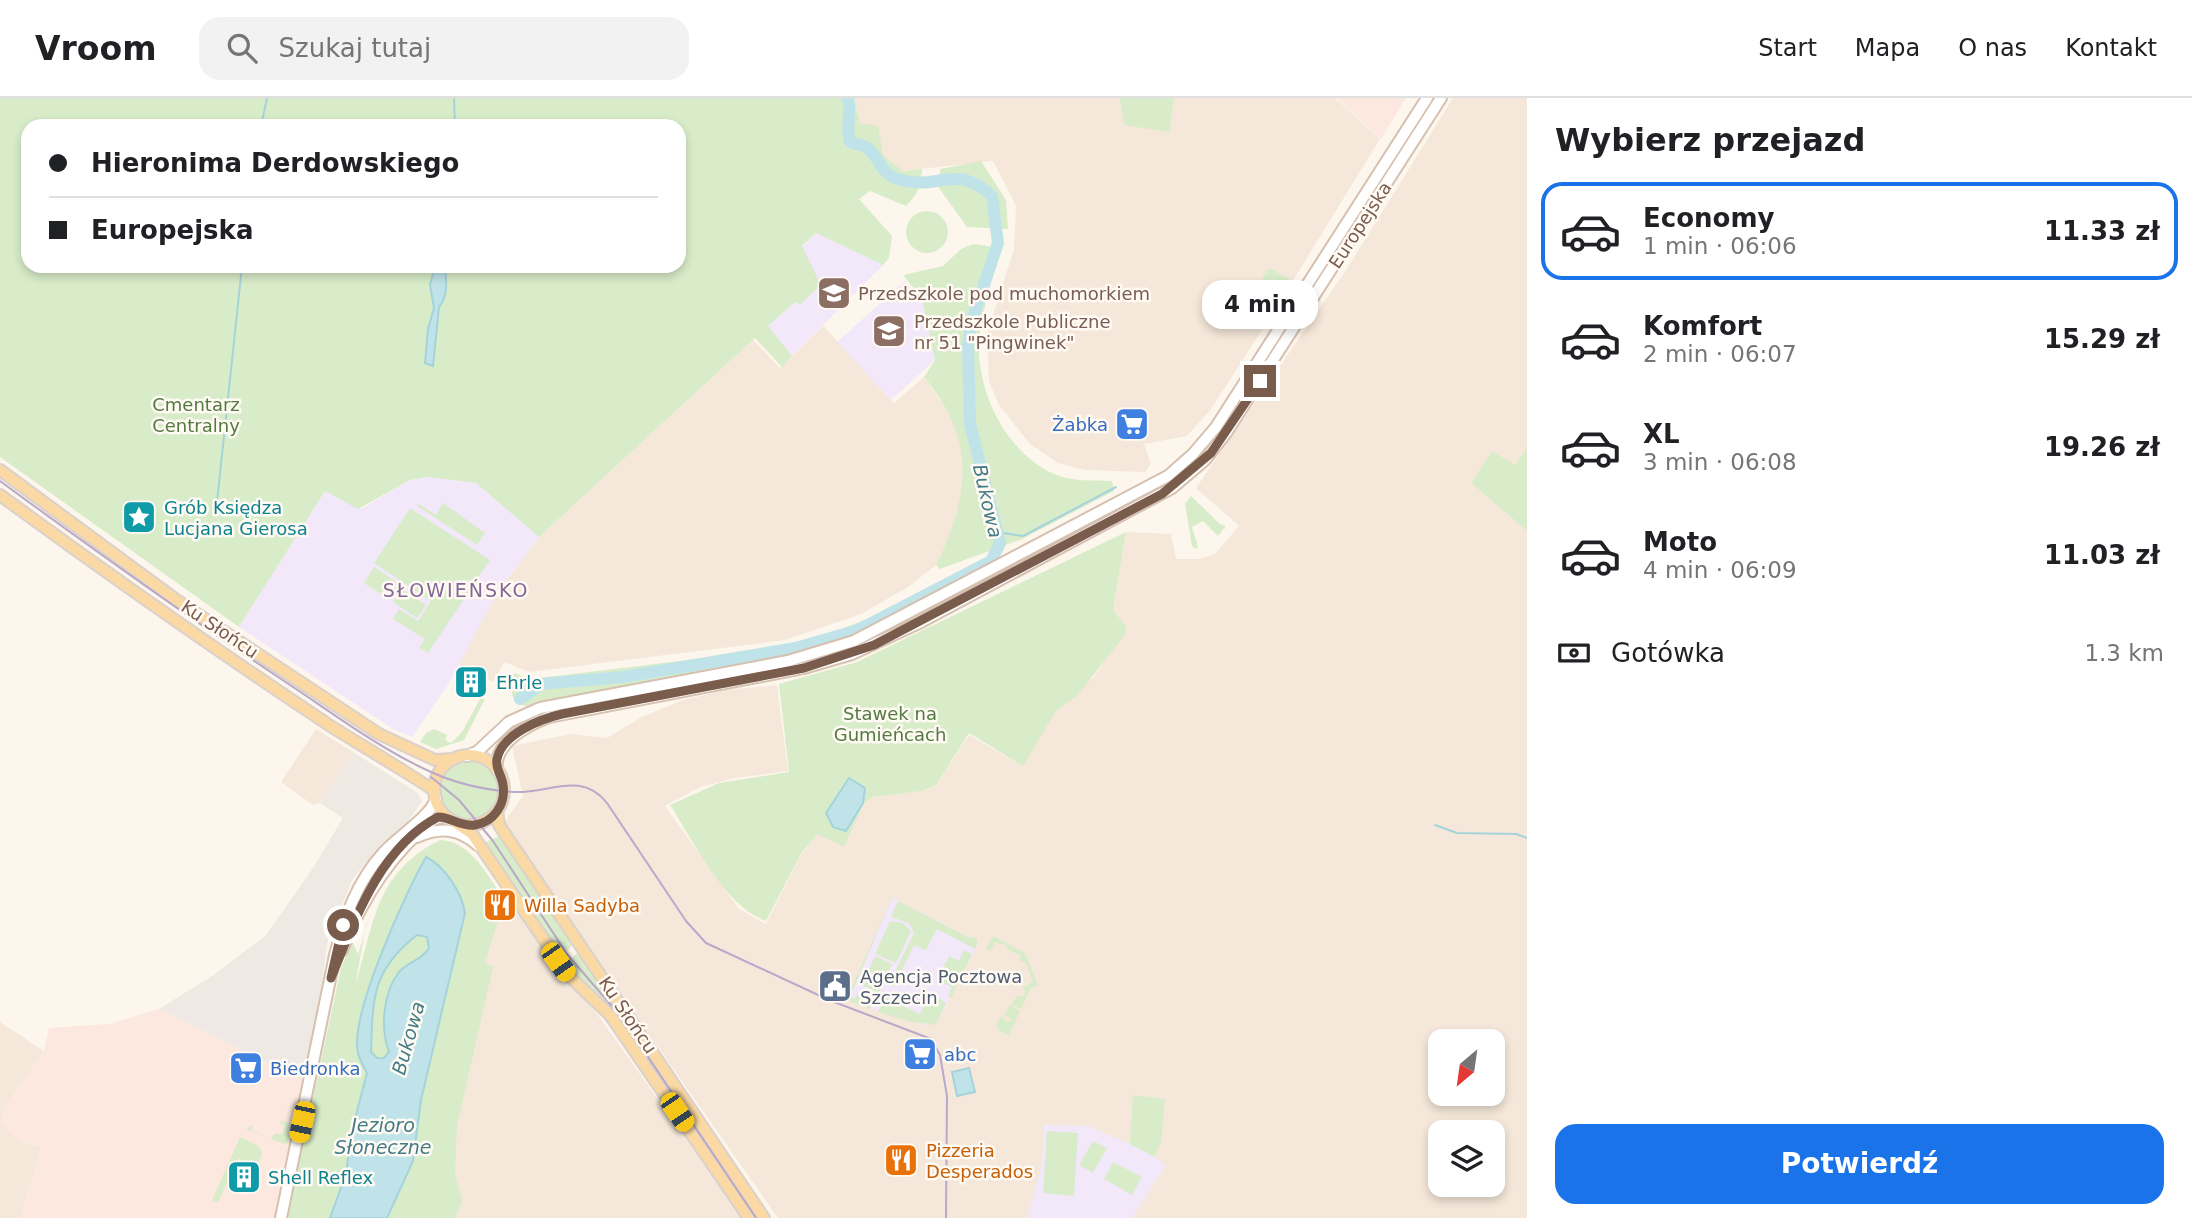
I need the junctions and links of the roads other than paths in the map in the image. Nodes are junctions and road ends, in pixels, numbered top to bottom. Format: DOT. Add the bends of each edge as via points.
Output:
graph roads {
  1 [pos="1427,98"];
  2 [pos="1441,98"];
  3 [pos="0,470"];
  4 [pos="0,495"];
  5 [pos="467,756"];
  6 [pos="454,759"];
  7 [pos="497,770"];
  8 [pos="435,796"];
  9 [pos="498,810"];
  10 [pos="453,821"];
  11 [pos="406,844"];
  12 [pos="481,848"];
  13 [pos="331,978"];
  14 [pos="281,1218"];
  15 [pos="749,1218"];
  16 [pos="764,1218"];
  1 -- 5 [label="main road, Europejska" via="1216,427 1168,476 854,641 788,661 540,708 509,722"];
  2 -- 7 [label="main road, Europejska" via="1226,433 1205,460 1172,488 874,645 804,668 549,717 504,746 497,757"];
  3 -- 6 [label="main road, Ku Słońcu" via="169,594 379,734 435,760"];
  4 -- 8 [label="main road, Ku Słońcu" via="185,629 388,764 428,785"];
  5 -- 6 [label="main road"];
  5 -- 7 [label="main road" via="484,759"];
  6 -- 8 [label="main road" via="439,774"];
  7 -- 9 [label="main road" via="504,788"];
  8 -- 10 [label="main road" via="441,811"];
  8 -- 13 [label="main road" via="428,811 390,845 366,875 346,916"];
  9 -- 10 [label="main road" via="478,824"];
  9 -- 16 [label="main road, Ku Słońcu" via="496,821 502,831"];
  10 -- 11 [label="main road" via="433,820"];
  10 -- 12 [label="main road, Ku Słońcu" via="469,831"];
  11 -- 12 [label="main road" via="445,830 465,836"];
  11 -- 13 [label="main road" via="371,890"];
  12 -- 15 [label="main road, Ku Słońcu" via="568,975 615,1021"];
  13 -- 14 [label="main road"];
}
